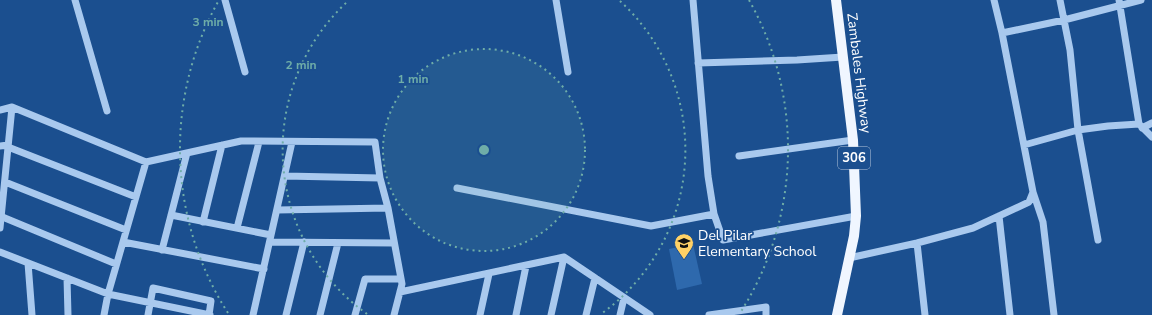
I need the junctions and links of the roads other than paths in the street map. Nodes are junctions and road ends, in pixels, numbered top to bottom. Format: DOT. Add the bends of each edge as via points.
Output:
graph roads {
  1 [pos="75,0"];
  2 [pos="225,0"];
  3 [pos="556,0"];
  4 [pos="693,0"];
  5 [pos="836,0"];
  6 [pos="994,0"];
  7 [pos="1060,0"];
  8 [pos="1141,0"];
  9 [pos="1120,3"];
  10 [pos="1064,20"];
  11 [pos="1002,33"];
  12 [pos="842,57"];
  13 [pos="698,63"];
  14 [pos="245,72"];
  15 [pos="568,72"];
  16 [pos="12,107"];
  17 [pos="0,110"];
  18 [pos="107,111"];
  19 [pos="1152,123"];
  20 [pos="1140,126"];
  21 [pos="1078,130"];
  22 [pos="1152,137"];
  23 [pos="853,140"];
  24 [pos="259,142"];
  25 [pos="292,142"];
  26 [pos="222,145"];
  27 [pos="1024,145"];
  28 [pos="0,146"];
  29 [pos="8,146"];
  30 [pos="187,153"];
  31 [pos="739,156"];
  32 [pos="146,162"];
  33 [pos="285,176"];
  34 [pos="380,178"];
  35 [pos="3,181"];
  36 [pos="457,188"];
  37 [pos="1033,192"];
  38 [pos="136,196"];
  39 [pos="388,208"];
  40 [pos="277,210"];
  41 [pos="714,214"];
  42 [pos="171,215"];
  43 [pos="1,216"];
  44 [pos="856,216"];
  45 [pos="999,216"];
  46 [pos="203,222"];
  47 [pos="0,228"];
  48 [pos="237,228"];
  49 [pos="126,230"];
  50 [pos="271,239"];
  51 [pos="1098,240"];
  52 [pos="123,242"];
  53 [pos="304,242"];
  54 [pos="338,242"];
  55 [pos="394,243"];
  56 [pos="917,243"];
  57 [pos="162,250"];
  58 [pos="0,252"];
  59 [pos="564,257"];
  60 [pos="849,258"];
  61 [pos="28,263"];
  62 [pos="116,264"];
  63 [pos="526,266"];
  64 [pos="264,270"];
  65 [pos="489,274"];
  66 [pos="66,278"];
  67 [pos="401,278"];
  68 [pos="595,278"];
  69 [pos="400,292"];
  70 [pos="108,294"];
  71 [pos="624,298"];
  72 [pos="150,303"];
  73 [pos="32,315"];
  74 [pos="68,315"];
  75 [pos="104,315"];
  76 [pos="148,315"];
  77 [pos="209,315"];
  78 [pos="253,315"];
  79 [pos="286,315"];
  80 [pos="320,315"];
  81 [pos="355,315"];
  82 [pos="394,315"];
  83 [pos="480,315"];
  84 [pos="516,315"];
  85 [pos="551,315"];
  86 [pos="586,315"];
  87 [pos="620,315"];
  88 [pos="650,315"];
  89 [pos="708,315"];
  90 [pos="766,315"];
  91 [pos="837,315"];
  92 [pos="925,315"];
  93 [pos="1010,315"];
  94 [pos="1054,315"];
  1 -- 18 [label="street"];
  2 -- 14 [label="street"];
  3 -- 15 [label="street"];
  4 -- 13 [label="street"];
  5 -- 12 [label="main road, Zambales Highway / 306"];
  6 -- 11 [label="street"];
  7 -- 10 [label="street"];
  8 -- 9 [label="street"];
  9 -- 10 [label="street"];
  9 -- 20 [label="street"];
  10 -- 11 [label="street"];
  10 -- 21 [label="street" via="1070,50"];
  11 -- 27 [label="street"];
  12 -- 13 [label="street"];
  12 -- 23 [label="main road, Zambales Highway / 306"];
  13 -- 41 [label="street" via="704,141"];
  16 -- 17 [label="street"];
  16 -- 29 [label="street"];
  16 -- 32 [label="street"];
  19 -- 20 [label="street"];
  20 -- 21 [label="street" via="1108,126"];
  20 -- 22 [label="street"];
  21 -- 27 [label="street"];
  21 -- 51 [label="street"];
  23 -- 31 [label="street"];
  23 -- 44 [label="main road, Zambales Highway / 306"];
  24 -- 25 [label="street"];
  24 -- 26 [label="street" via="241,141"];
  24 -- 48 [label="street"];
  25 -- 33 [label="street"];
  25 -- 34 [label="street" via="375,142"];
  26 -- 30 [label="street"];
  26 -- 46 [label="street"];
  27 -- 37 [label="street"];
  28 -- 29 [label="street"];
  29 -- 35 [label="street"];
  29 -- 38 [label="street"];
  30 -- 32 [label="street"];
  30 -- 42 [label="street"];
  32 -- 38 [label="street"];
  33 -- 34 [label="street"];
  33 -- 40 [label="street"];
  34 -- 39 [label="street"];
  35 -- 43 [label="street"];
  35 -- 49 [label="street"];
  36 -- 41 [label="street" via="651,226"];
  37 -- 45 [label="street" via="1029,202"];
  37 -- 94 [label="street" via="1043,222"];
  38 -- 49 [label="street"];
  39 -- 40 [label="street"];
  39 -- 55 [label="street"];
  40 -- 50 [label="street"];
  41 -- 44 [label="street" via="723,240"];
  42 -- 46 [label="street"];
  42 -- 57 [label="street"];
  43 -- 47 [label="street"];
  43 -- 62 [label="street"];
  44 -- 60 [label="main road, Zambales Highway / 306"];
  45 -- 56 [label="street" via="973,228"];
  45 -- 93 [label="street"];
  46 -- 48 [label="street"];
  48 -- 50 [label="street"];
  49 -- 52 [label="street"];
  50 -- 53 [label="street"];
  50 -- 64 [label="street"];
  52 -- 57 [label="street"];
  52 -- 62 [label="street"];
  53 -- 54 [label="street"];
  53 -- 79 [label="street"];
  54 -- 55 [label="street"];
  54 -- 80 [label="street"];
  55 -- 67 [label="street"];
  56 -- 60 [label="street"];
  56 -- 92 [label="street"];
  57 -- 64 [label="street"];
  58 -- 61 [label="street"];
  59 -- 63 [label="street"];
  59 -- 68 [label="street"];
  59 -- 85 [label="street"];
  60 -- 91 [label="main road, Zambales Highway / 306"];
  61 -- 66 [label="street"];
  61 -- 73 [label="street"];
  62 -- 70 [label="street"];
  63 -- 65 [label="street"];
  63 -- 84 [label="street"];
  64 -- 78 [label="street"];
  65 -- 69 [label="street"];
  65 -- 83 [label="street"];
  66 -- 70 [label="street"];
  66 -- 74 [label="street"];
  67 -- 69 [label="street"];
  67 -- 81 [label="street" via="365,279"];
  68 -- 71 [label="street"];
  68 -- 86 [label="street"];
  69 -- 82 [label="street"];
  70 -- 72 [label="street"];
  70 -- 75 [label="street"];
  71 -- 87 [label="street"];
  71 -- 88 [label="street"];
  72 -- 76 [label="street"];
  72 -- 77 [label="street"];
  72 -- 77 [label="street" via="153,288 211,301"];
  89 -- 90 [label="street" via="766,307"];
}
